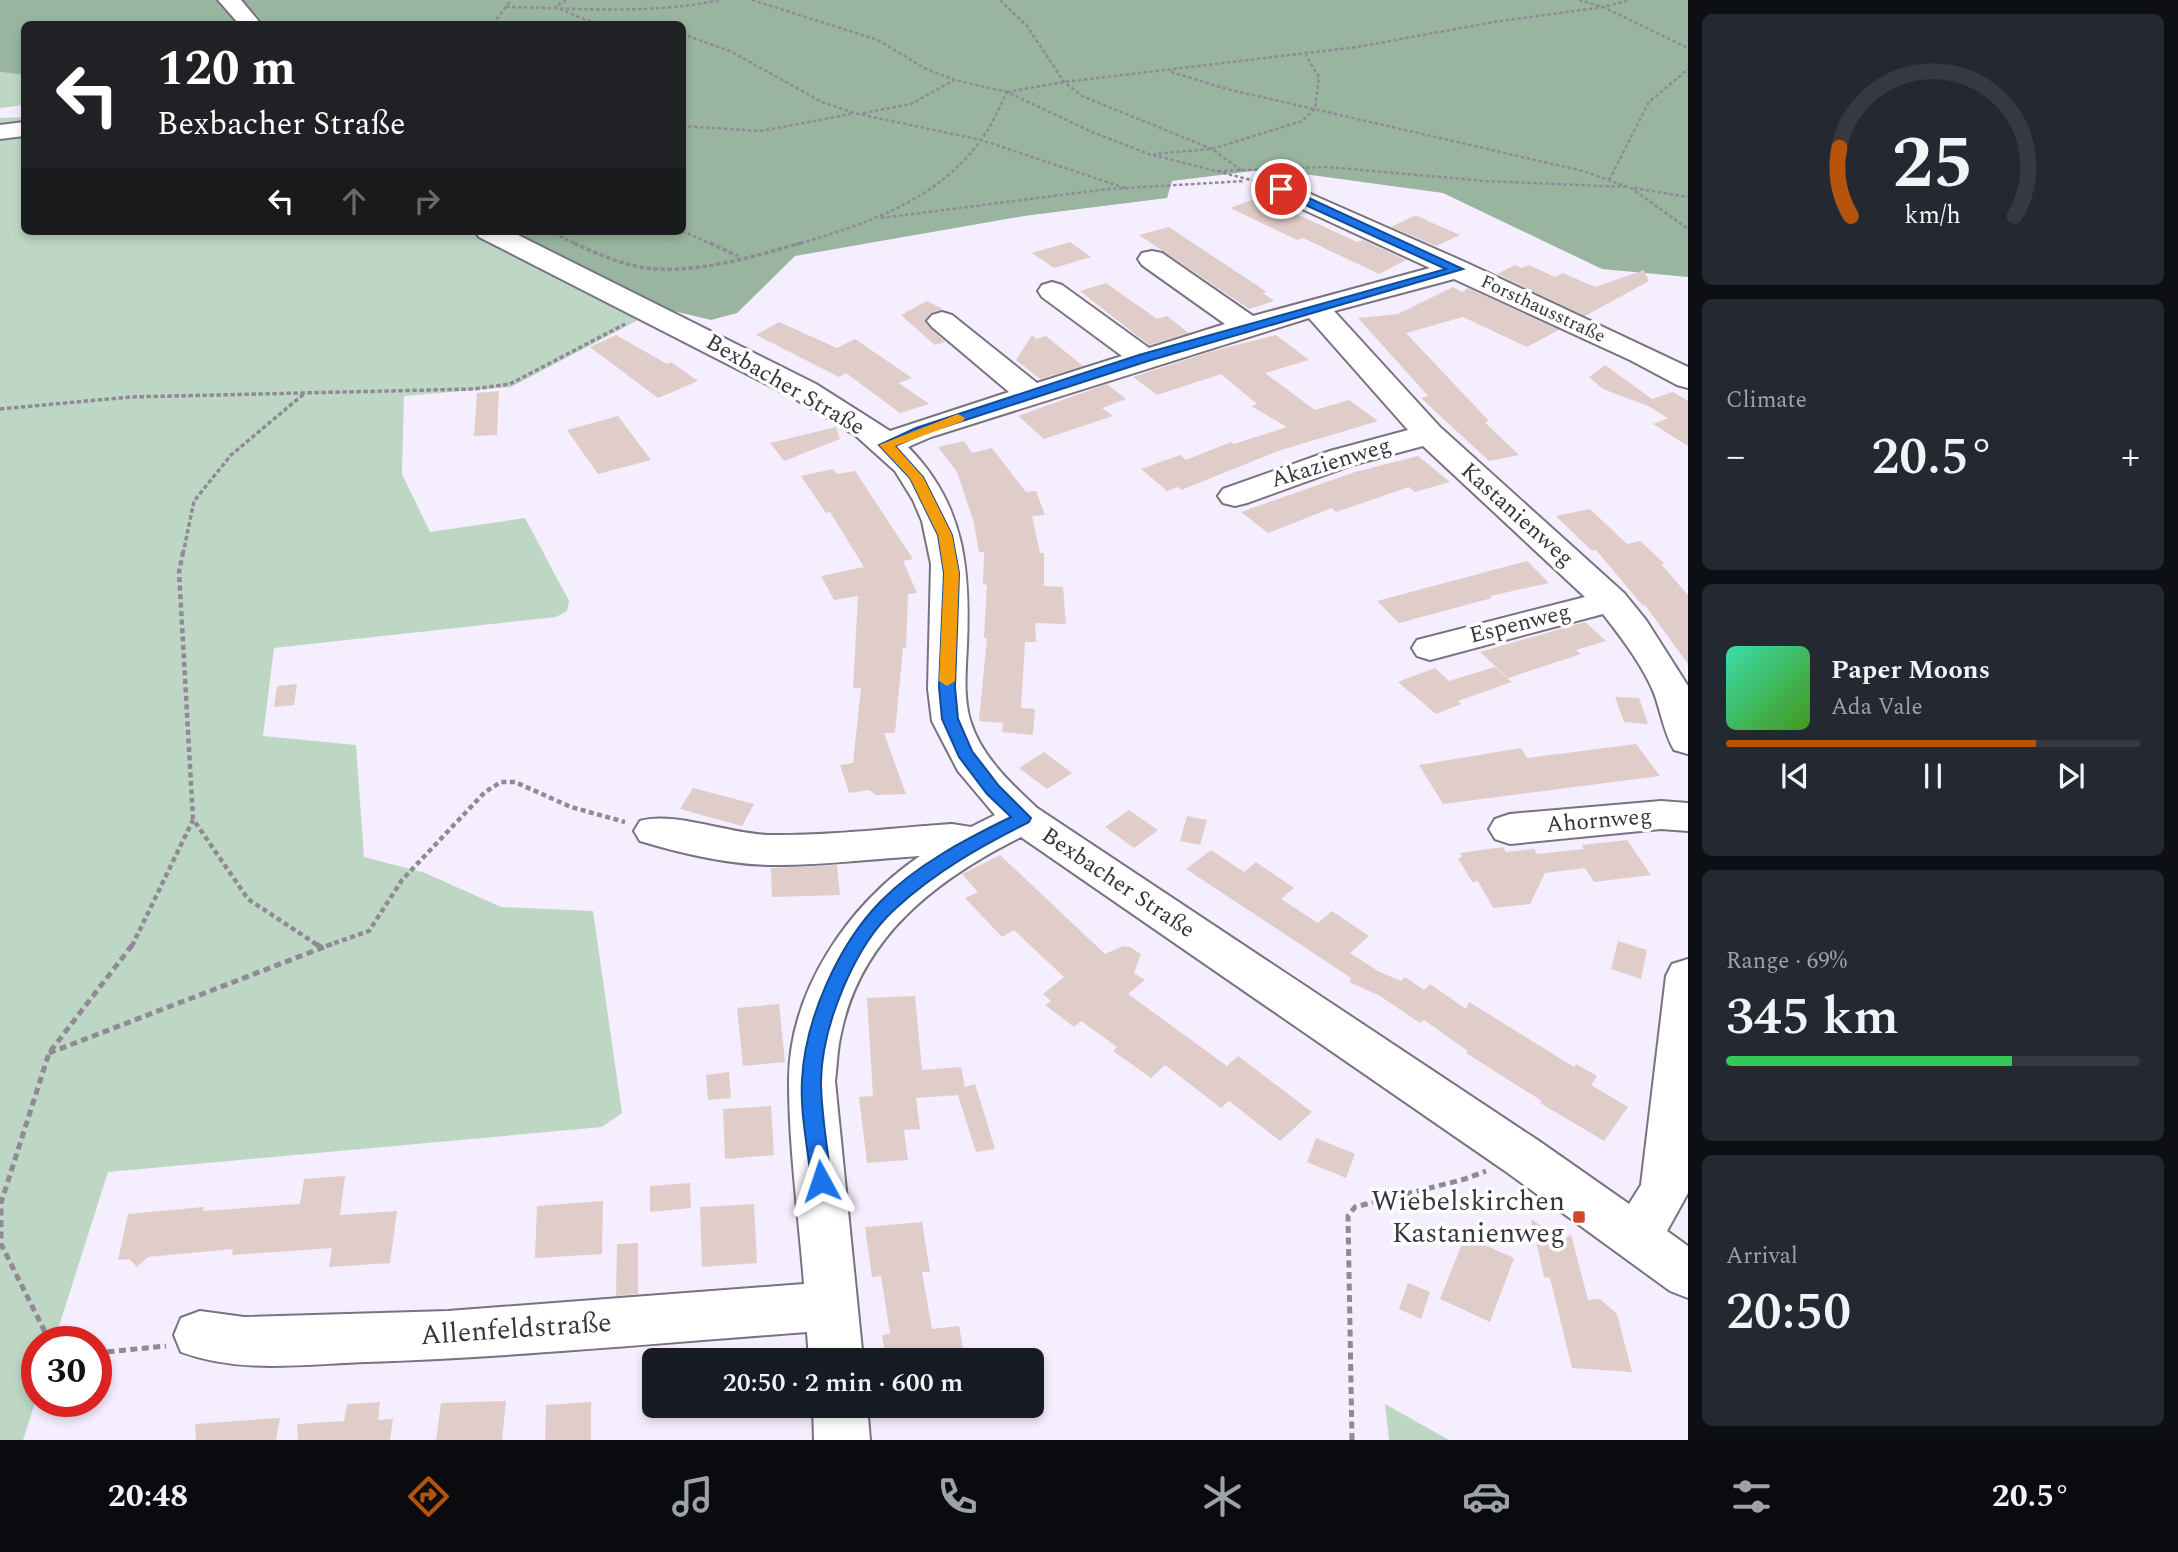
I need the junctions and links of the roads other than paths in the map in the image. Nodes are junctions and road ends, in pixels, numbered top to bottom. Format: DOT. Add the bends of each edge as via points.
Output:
graph roads {
  1 [pos="229,0"];
  2 [pos="247,21"];
  3 [pos="21,129"];
  4 [pos="0,132"];
  5 [pos="1269,185"];
  6 [pos="497,235"];
  7 [pos="1153,259"];
  8 [pos="1457,269"];
  9 [pos="1052,291"];
  10 [pos="1315,308"];
  11 [pos="943,321"];
  12 [pos="1248,326"];
  13 [pos="1144,358"];
  14 [pos="1688,379"];
  15 [pos="1031,394"];
  16 [pos="1429,434"];
  17 [pos="886,445"];
  18 [pos="1235,496"];
  19 [pos="1611,601"];
  20 [pos="1430,648"];
  21 [pos="1688,741"];
  22 [pos="1688,817"];
  23 [pos="1023,818"];
  24 [pos="1510,830"];
  25 [pos="655,831"];
  26 [pos="975,842"];
  27 [pos="1688,976"];
  28 [pos="1637,1236"];
  29 [pos="1688,1275"];
  30 [pos="832,1306"];
  31 [pos="200,1335"];
  32 [pos="835,1348"];
  33 [pos="841,1418"];
  34 [pos="842,1440"];
  1 -- 2 [label="street"];
  3 -- 4 [label="street"];
  5 -- 8 [label="street, Forsthausstraße"];
  6 -- 17 [label="street, Bexbacher Straße" via="804,391"];
  7 -- 12 [label="street"];
  8 -- 10 [label="street"];
  8 -- 14 [label="street, Forsthausstraße"];
  9 -- 13 [label="street"];
  10 -- 12 [label="street"];
  10 -- 16 [label="street, Kastanienweg"];
  11 -- 15 [label="street"];
  12 -- 13 [label="street"];
  13 -- 15 [label="street"];
  15 -- 17 [label="street"];
  16 -- 18 [label="street, Akazienweg" via="1341,458"];
  16 -- 19 [label="street, Kastanienweg"];
  17 -- 23 [label="street, Bexbacher Straße" via="916,477 945,535 951,573 950,719 964,753"];
  19 -- 20 [label="street, Espenweg"];
  19 -- 21 [label="street, Kastanienweg" via="1672,691"];
  22 -- 24 [label="street, Ahornweg" via="1661,815"];
  23 -- 26 [label="street"];
  23 -- 28 [label="street, Bexbacher Straße"];
  25 -- 26 [label="street" via="768,849 952,839"];
  26 -- 30 [label="street" via="887,906 833,990 817,1035 812,1081"];
  27 -- 28 [label="street" via="1665,1189"];
  28 -- 29 [label="street, Bexbacher Straße"];
  30 -- 31 [label="street, Allenfeldstraße" via="448,1335 244,1342"];
  30 -- 32 [label="street"];
  33 -- 34 [label="street"];
}
